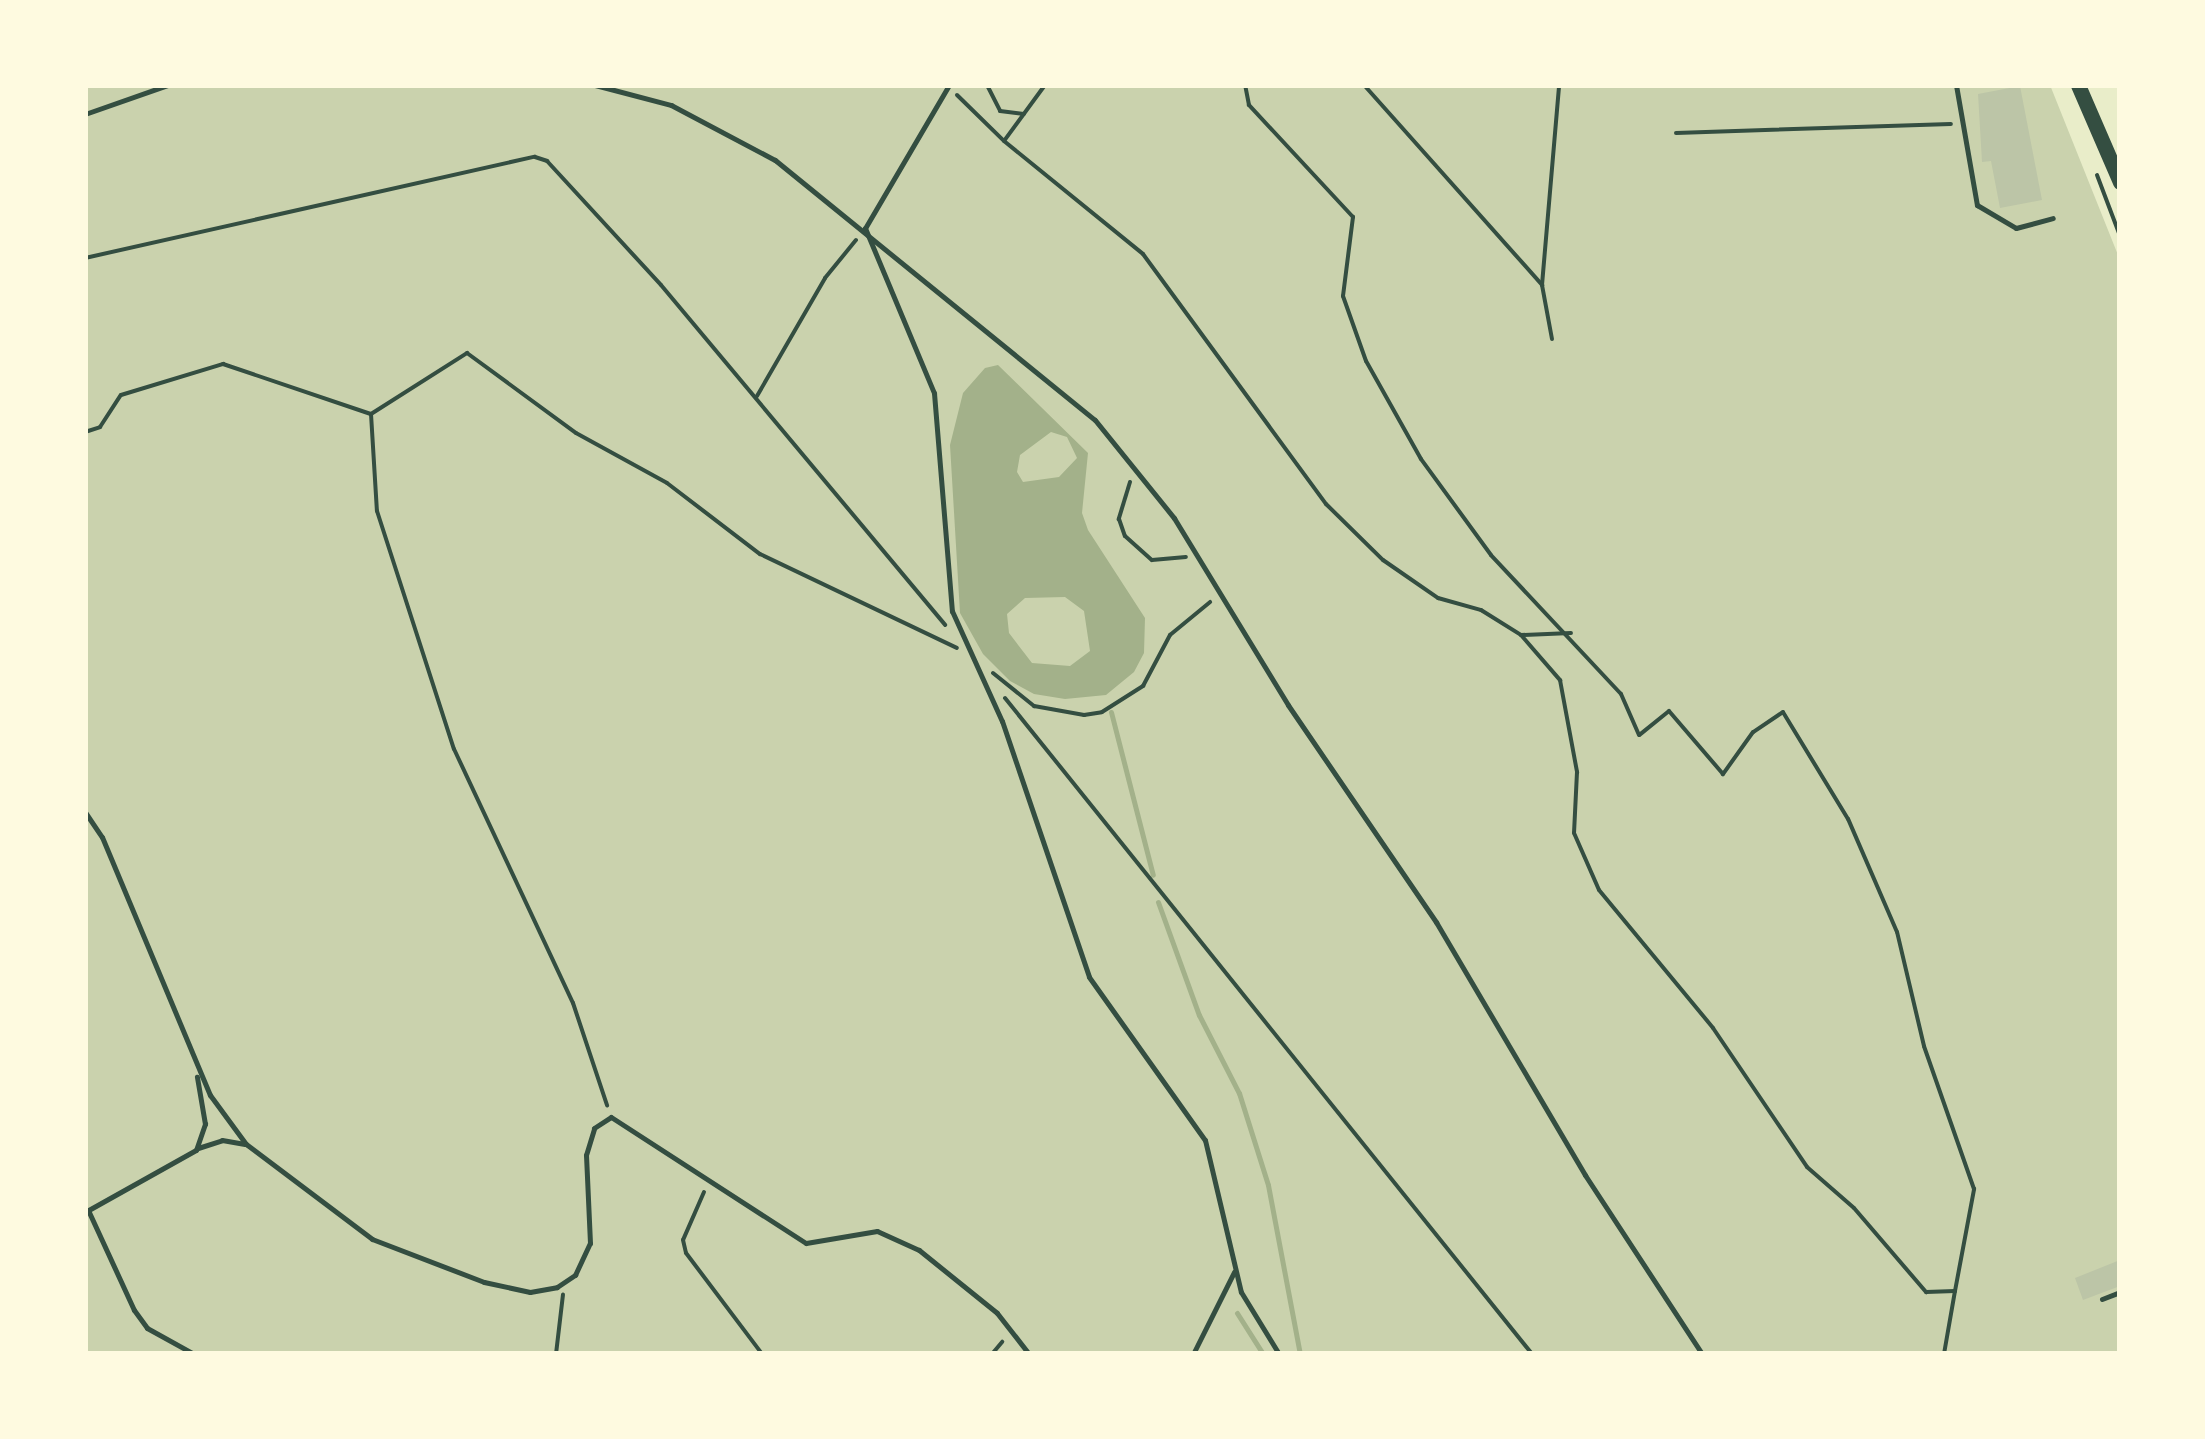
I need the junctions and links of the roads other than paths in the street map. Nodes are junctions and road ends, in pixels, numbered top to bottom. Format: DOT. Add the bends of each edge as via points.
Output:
graph roads {
  1 [pos="168,85"];
  2 [pos="596,85"];
  3 [pos="1956,85"];
  4 [pos="2078,85"];
  5 [pos="948,86"];
  6 [pos="85,114"];
  7 [pos="2120,182"];
  8 [pos="2053,218"];
  9 [pos="865,228"];
  10 [pos="85,812"];
  11 [pos="196,1072"];
  12 [pos="246,1144"];
  13 [pos="196,1150"];
  14 [pos="87,1211"];
  15 [pos="1235,1269"];
  16 [pos="2120,1292"];
  17 [pos="2102,1299"];
  18 [pos="194,1354"];
  19 [pos="1029,1354"];
  20 [pos="1193,1354"];
  21 [pos="1279,1354"];
  22 [pos="1702,1354"];
  1 -- 6 [label="lane"];
  2 -- 9 [label="lane" via="671,105 728,133"];
  3 -- 8 [label="lane" via="1976,205 2016,228"];
  4 -- 7 [label="main road"];
  5 -- 9 [label="lane"];
  9 -- 15 [label="lane" via="934,394 946,573 968,654 1002,721 1088,977 1206,1140 1228,1213"];
  9 -- 22 [label="lane" via="1067,392 1140,472 1436,922 1585,1175"];
  10 -- 11 [label="lane" via="171,996"];
  11 -- 12 [label="lane"];
  11 -- 13 [label="lane" via="205,1124"];
  12 -- 13 [label="lane" via="222,1140"];
  12 -- 19 [label="lane" via="372,1239 484,1282 530,1292 575,1275 590,1243 586,1156 594,1128 611,1117 806,1243 877,1231 894,1236 968,1286"];
  13 -- 14 [label="lane"];
  14 -- 18 [label="lane" via="140,1319"];
  15 -- 20 [label="lane"];
  15 -- 21 [label="lane" via="1241,1292"];
  16 -- 17 [label="lane"];
}
